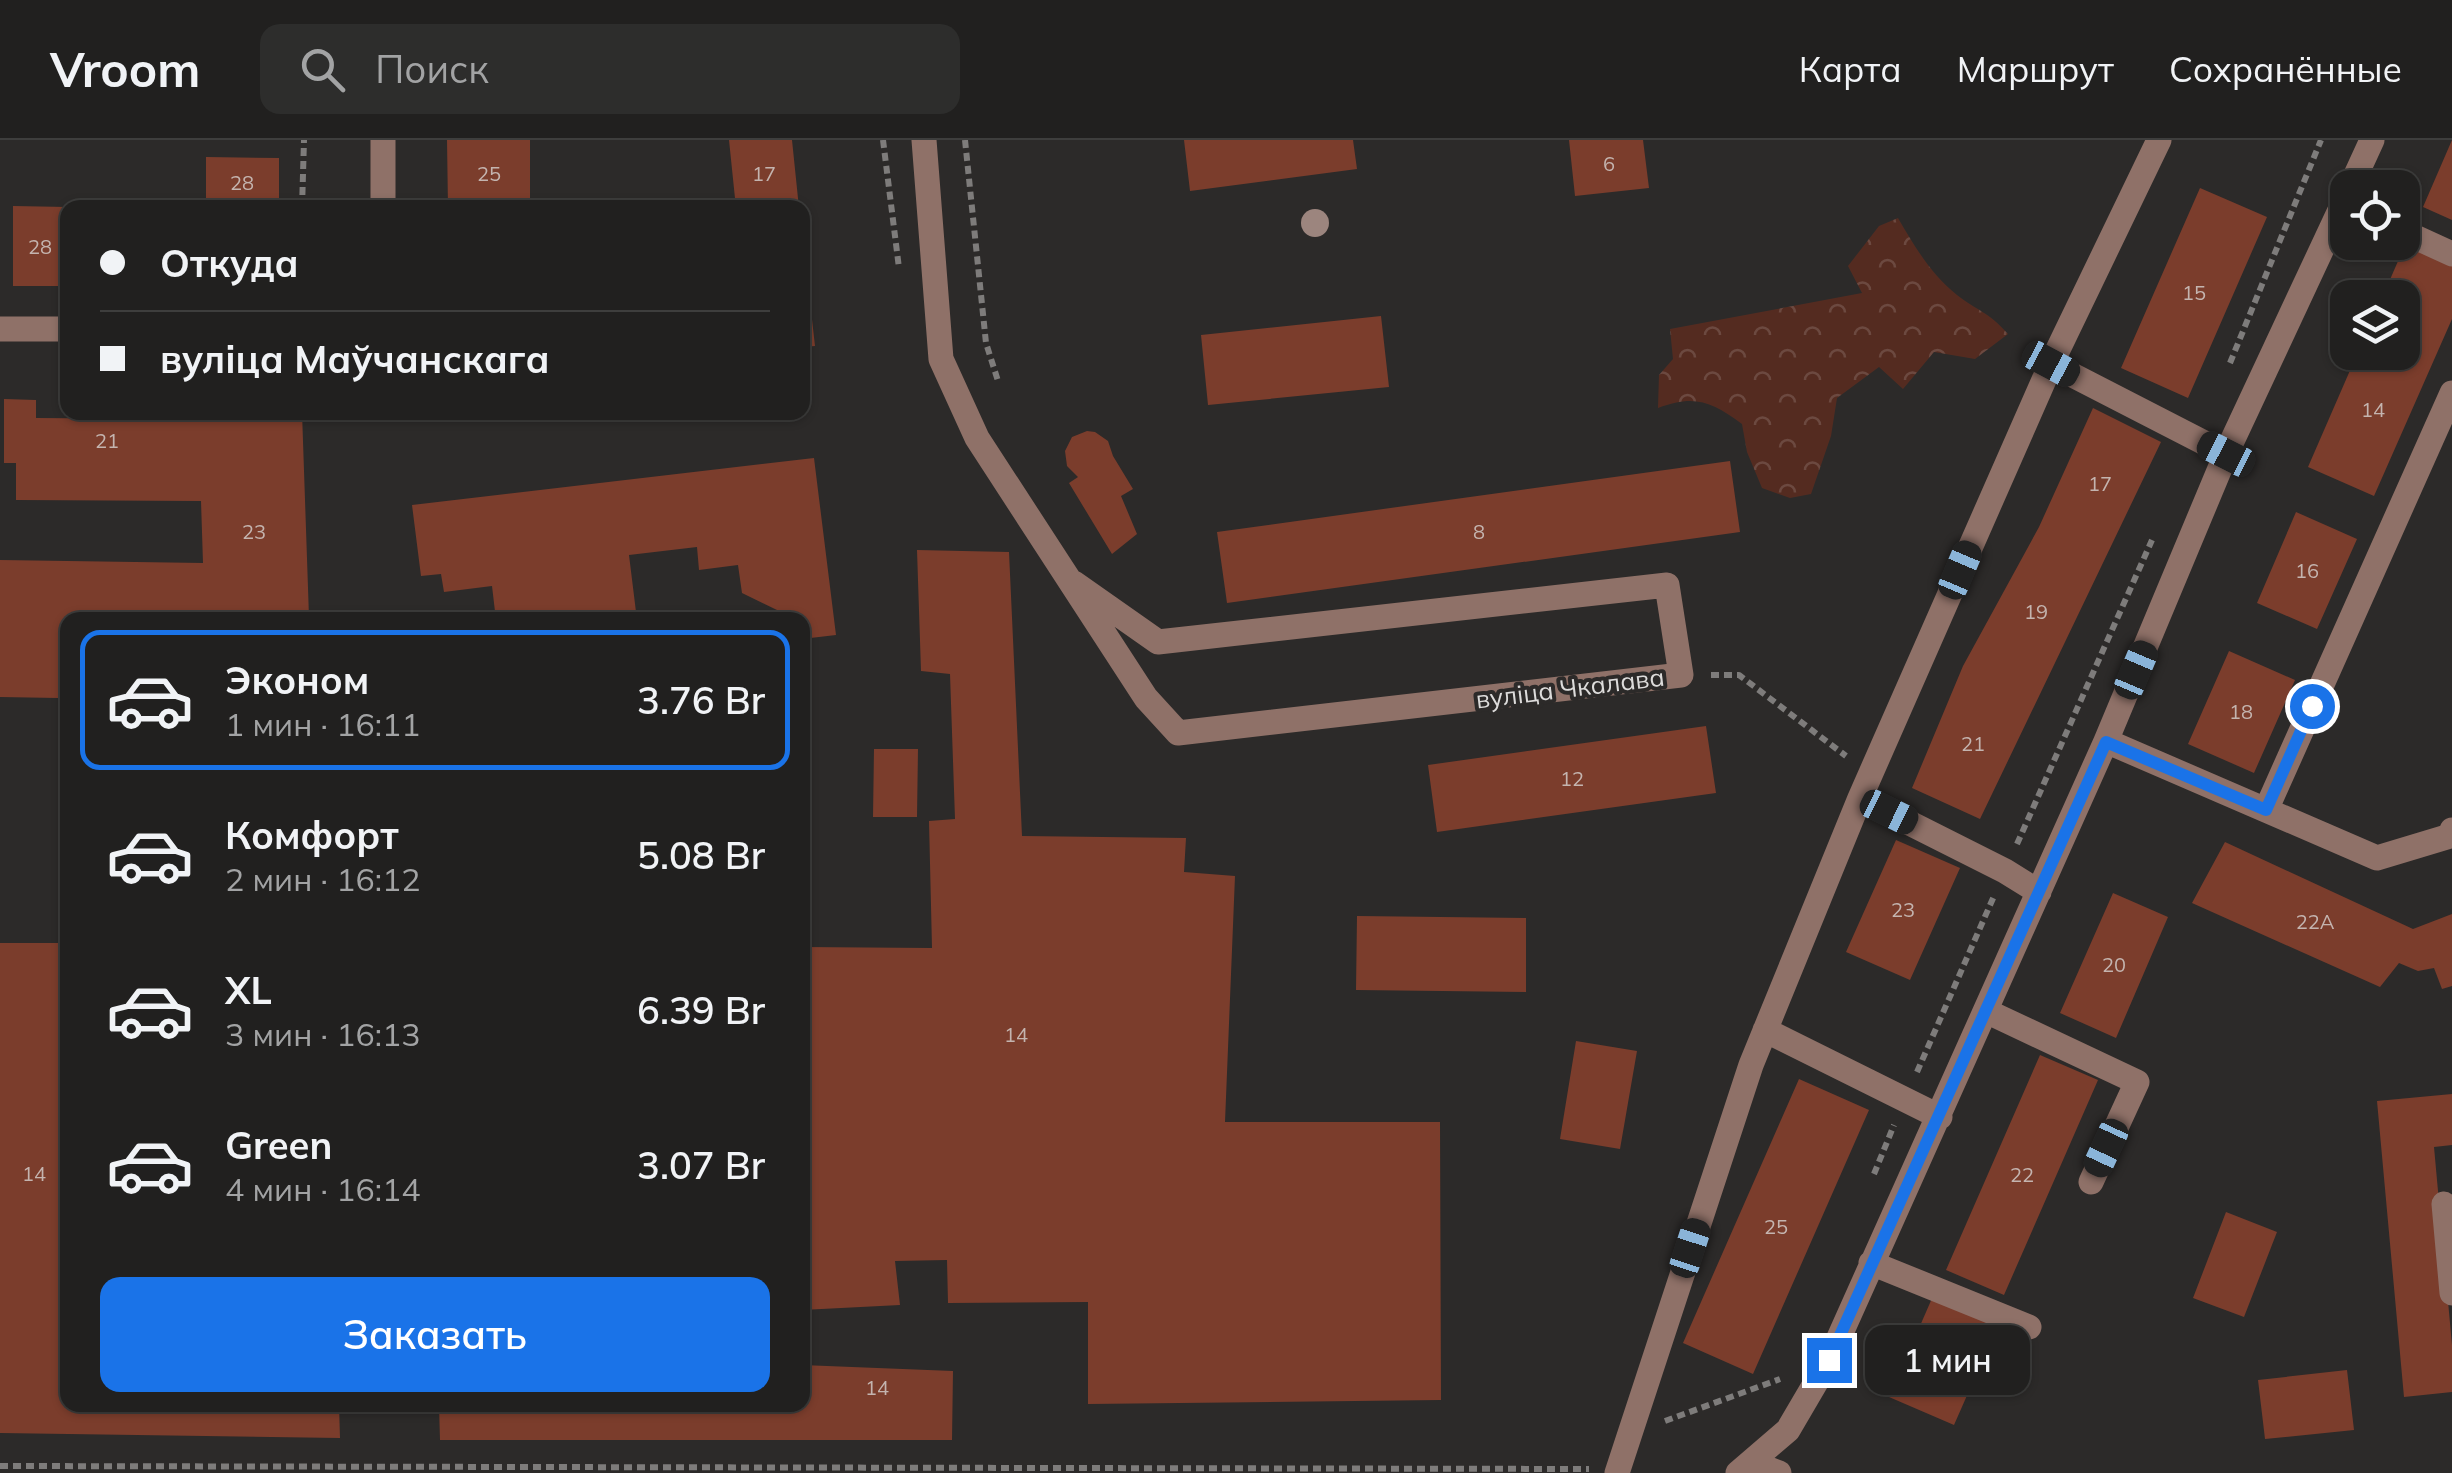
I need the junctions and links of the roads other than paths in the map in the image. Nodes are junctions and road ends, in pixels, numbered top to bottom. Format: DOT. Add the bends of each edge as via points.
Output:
graph roads {
  1 [pos="383,140"];
  2 [pos="924,140"];
  3 [pos="2159,140"];
  4 [pos="2372,140"];
  5 [pos="2359,170"];
  6 [pos="382,200"];
  7 [pos="2330,234"];
  8 [pos="2420,240"];
  9 [pos="2452,254"];
  10 [pos="0,328"];
  11 [pos="60,328"];
  12 [pos="2051,364"];
  13 [pos="2452,393"];
  14 [pos="2226,454"];
  15 [pos="1074,583"];
  16 [pos="2106,742"];
  17 [pos="1865,787"];
  18 [pos="2266,810"];
  19 [pos="2452,830"];
  20 [pos="2039,892"];
  21 [pos="1986,1012"];
  22 [pos="1766,1030"];
  23 [pos="1940,1116"];
  24 [pos="2091,1182"];
  25 [pos="2444,1204"];
  26 [pos="1871,1263"];
  27 [pos="2452,1292"];
  28 [pos="2029,1327"];
  29 [pos="1745,1468"];
  30 [pos="1617,1471"];
  31 [pos="1779,1473"];
  1 -- 6 [label="street"];
  2 -- 15 [label="street, вуліца Чкалава" via="942,358 978,438"];
  3 -- 12 [label="street"];
  4 -- 5 [label="street"];
  7 -- 14 [label="street"];
  8 -- 9 [label="street"];
  10 -- 11 [label="street"];
  12 -- 14 [label="street"];
  12 -- 17 [label="street"];
  13 -- 18 [label="street"];
  14 -- 16 [label="street"];
  15 -- 15 [label="street, вуліца Чкалава" via="1146,698 1178,733 1681,675 1667,585 1158,642"];
  16 -- 18 [label="street"];
  16 -- 20 [label="street"];
  17 -- 20 [label="street"];
  17 -- 22 [label="street"];
  18 -- 19 [label="street" via="2377,858"];
  20 -- 21 [label="street"];
  21 -- 23 [label="street"];
  21 -- 24 [label="street" via="2137,1082"];
  22 -- 23 [label="street"];
  22 -- 30 [label="street"];
  23 -- 26 [label="street"];
  25 -- 27 [label="street"];
  26 -- 28 [label="street"];
  26 -- 29 [label="street" via="1829,1360 1788,1430"];
  29 -- 31 [label="street"];
}
